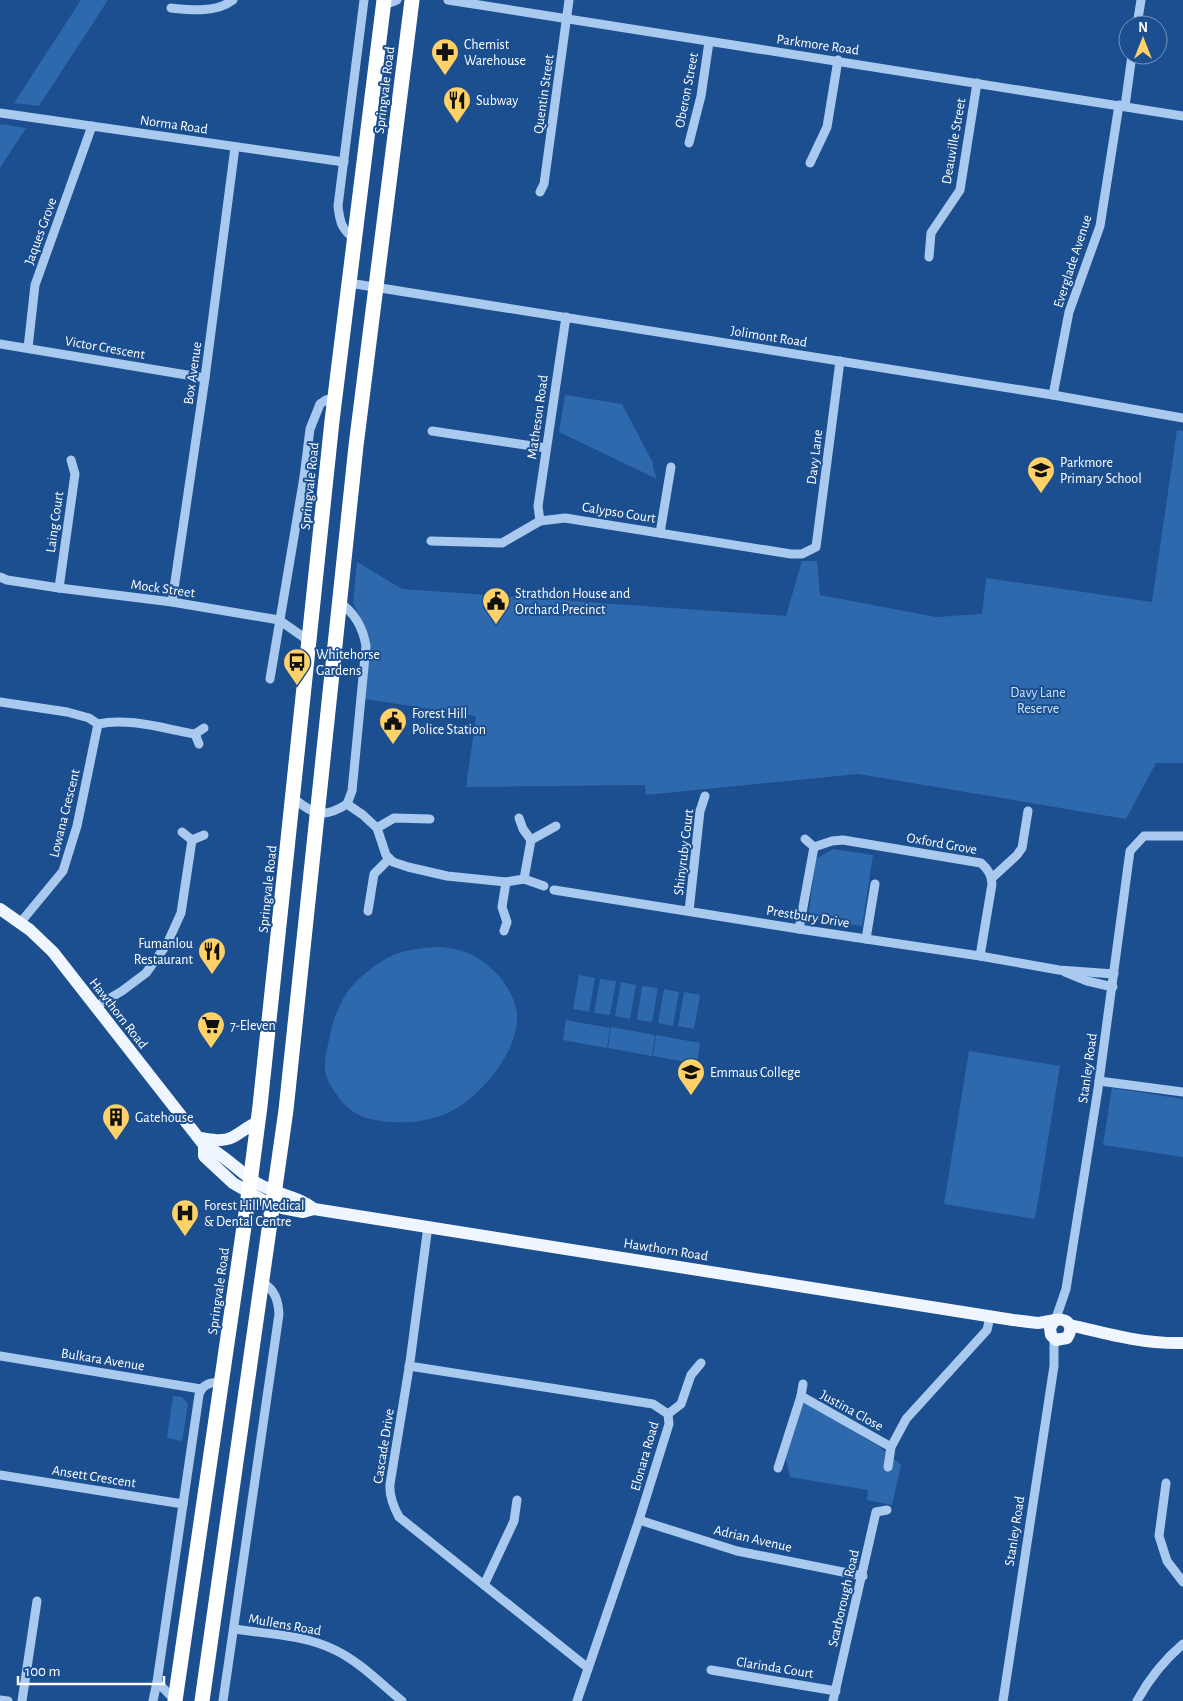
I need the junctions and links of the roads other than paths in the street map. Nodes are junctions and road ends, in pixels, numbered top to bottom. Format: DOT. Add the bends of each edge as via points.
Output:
graph roads {
  1 [pos="233,0"];
  2 [pos="364,0"];
  3 [pos="412,0"];
  4 [pos="448,0"];
  5 [pos="569,0"];
  6 [pos="1141,0"];
  7 [pos="388,2"];
  8 [pos="171,8"];
  9 [pos="1139,15"];
  10 [pos="567,18"];
  11 [pos="709,42"];
  12 [pos="838,60"];
  13 [pos="1130,65"];
  14 [pos="977,83"];
  15 [pos="1122,106"];
  16 [pos="0,113"];
  17 [pos="1183,116"];
  18 [pos="92,126"];
  19 [pos="689,143"];
  20 [pos="235,147"];
  21 [pos="344,162"];
  22 [pos="810,163"];
  23 [pos="540,192"];
  24 [pos="354,240"];
  25 [pos="929,256"];
  26 [pos="350,283"];
  27 [pos="376,287"];
  28 [pos="566,317"];
  29 [pos="0,344"];
  30 [pos="28,348"];
  31 [pos="840,361"];
  32 [pos="205,378"];
  33 [pos="1053,395"];
  34 [pos="335,398"];
  35 [pos="1183,418"];
  36 [pos="432,431"];
  37 [pos="546,448"];
  38 [pos="72,460"];
  39 [pos="671,467"];
  40 [pos="540,521"];
  41 [pos="660,533"];
  42 [pos="430,541"];
  43 [pos="808,551"];
  44 [pos="2,580"];
  45 [pos="59,588"];
  46 [pos="172,602"];
  47 [pos="339,602"];
  48 [pos="280,620"];
  49 [pos="309,641"];
  50 [pos="270,679"];
  51 [pos="0,702"];
  52 [pos="98,724"];
  53 [pos="204,728"];
  54 [pos="195,734"];
  55 [pos="200,744"];
  56 [pos="705,796"];
  57 [pos="292,797"];
  58 [pos="347,804"];
  59 [pos="1028,811"];
  60 [pos="318,813"];
  61 [pos="518,818"];
  62 [pos="430,819"];
  63 [pos="556,826"];
  64 [pos="376,828"];
  65 [pos="182,832"];
  66 [pos="204,835"];
  67 [pos="1183,836"];
  68 [pos="806,839"];
  69 [pos="192,840"];
  70 [pos="530,840"];
  71 [pos="814,847"];
  72 [pos="389,859"];
  73 [pos="992,878"];
  74 [pos="524,879"];
  75 [pos="506,882"];
  76 [pos="874,884"];
  77 [pos="544,886"];
  78 [pos="554,890"];
  79 [pos="0,909"];
  80 [pos="368,910"];
  81 [pos="689,911"];
  82 [pos="20,923"];
  83 [pos="799,929"];
  84 [pos="504,931"];
  85 [pos="866,939"];
  86 [pos="980,956"];
  87 [pos="1059,970"];
  88 [pos="1114,974"];
  89 [pos="1113,987"];
  90 [pos="95,1007"];
  91 [pos="1099,1081"];
  92 [pos="1183,1092"];
  93 [pos="258,1122"];
  94 [pos="201,1142"];
  95 [pos="250,1186"];
  96 [pos="274,1199"];
  97 [pos="428,1226"];
  98 [pos="262,1283"];
  99 [pos="1066,1289"];
  100 [pos="990,1317"];
  101 [pos="1013,1320"];
  102 [pos="1054,1321"];
  103 [pos="1069,1324"];
  104 [pos="1110,1335"];
  105 [pos="1060,1338"];
  106 [pos="1183,1344"];
  107 [pos="0,1356"];
  108 [pos="701,1363"];
  109 [pos="409,1366"];
  110 [pos="222,1382"];
  111 [pos="803,1384"];
  112 [pos="201,1388"];
  113 [pos="801,1396"];
  114 [pos="668,1414"];
  115 [pos="891,1447"];
  116 [pos="888,1467"];
  117 [pos="778,1468"];
  118 [pos="0,1475"];
  119 [pos="1166,1483"];
  120 [pos="517,1500"];
  121 [pos="183,1504"];
  122 [pos="887,1510"];
  123 [pos="639,1520"];
  124 [pos="863,1576"];
  125 [pos="1183,1582"];
  126 [pos="484,1585"];
  127 [pos="37,1601"];
  128 [pos="234,1629"];
  129 [pos="1183,1644"];
  130 [pos="588,1668"];
  131 [pos="711,1670"];
  132 [pos="157,1682"];
  133 [pos="836,1691"];
  134 [pos="0,1700"];
  135 [pos="175,1700"];
  136 [pos="398,1700"];
  137 [pos="8,1701"];
  138 [pos="22,1701"];
  139 [pos="153,1701"];
  140 [pos="202,1701"];
  141 [pos="223,1701"];
  142 [pos="577,1701"];
  143 [pos="833,1701"];
  144 [pos="1002,1701"];
  145 [pos="1137,1701"];
  1 -- 8 [label="street" via="212,9"];
  2 -- 21 [label="street"];
  3 -- 27 [label="highway, Springvale Road"];
  4 -- 10 [label="street, Parkmore Road"];
  5 -- 10 [label="street, Quentin Street"];
  6 -- 9 [label="street"];
  7 -- 24 [label="highway, Springvale Road"];
  10 -- 11 [label="street, Parkmore Road"];
  10 -- 23 [label="street, Quentin Street" via="544,184"];
  11 -- 12 [label="street, Parkmore Road"];
  11 -- 19 [label="street, Oberon Street" via="701,96"];
  12 -- 14 [label="street, Parkmore Road"];
  12 -- 22 [label="street" via="827,127"];
  13 -- 15 [label="street, Everglade Avenue"];
  14 -- 15 [label="street, Parkmore Road"];
  14 -- 25 [label="street, Deauville Street" via="960,190 931,233"];
  15 -- 17 [label="street, Parkmore Road"];
  15 -- 33 [label="street, Everglade Avenue" via="1100,226 1069,312"];
  16 -- 18 [label="street, Norma Road"];
  18 -- 20 [label="street, Norma Road"];
  18 -- 30 [label="street, Jaques Grove" via="35,285"];
  20 -- 21 [label="street, Norma Road"];
  20 -- 32 [label="street, Box Avenue"];
  21 -- 24 [label="street" via="339,215 344,230"];
  24 -- 26 [label="highway, Springvale Road"];
  26 -- 27 [label="street, Jolimont Road"];
  26 -- 34 [label="highway, Springvale Road"];
  27 -- 28 [label="street, Jolimont Road"];
  27 -- 47 [label="highway, Springvale Road"];
  28 -- 31 [label="street, Jolimont Road"];
  28 -- 37 [label="street, Matheson Road"];
  29 -- 30 [label="street, Victor Crescent"];
  30 -- 32 [label="street, Victor Crescent"];
  31 -- 33 [label="street, Jolimont Road"];
  31 -- 43 [label="street, Davy Lane" via="816,548"];
  32 -- 46 [label="street, Box Avenue"];
  33 -- 35 [label="street, Jolimont Road"];
  34 -- 48 [label="street, Springvale Road" via="320,404 311,425"];
  34 -- 49 [label="highway, Springvale Road"];
  36 -- 37 [label="street"];
  37 -- 40 [label="street, Matheson Road" via="538,506"];
  38 -- 45 [label="street, Laing Court" via="75,474"];
  39 -- 41 [label="street"];
  40 -- 41 [label="street, Calypso Court" via="565,518"];
  40 -- 42 [label="street, Calypso Court" via="502,543"];
  41 -- 43 [label="street, Calypso Court" via="791,554"];
  44 -- 45 [label="street, Mock Street"];
  45 -- 46 [label="street, Mock Street"];
  46 -- 48 [label="street, Mock Street"];
  47 -- 58 [label="street" via="350,609 361,627 366,646 352,791"];
  47 -- 60 [label="highway, Springvale Road"];
  48 -- 49 [label="street, Mock Street"];
  48 -- 50 [label="street, Springvale Road"];
  49 -- 57 [label="highway, Springvale Road"];
  51 -- 52 [label="street" via="67,712"];
  52 -- 54 [label="street" via="126,722"];
  52 -- 82 [label="street, Lowana Crescent" via="77,826 63,871"];
  53 -- 54 [label="street"];
  54 -- 55 [label="street"];
  56 -- 81 [label="street, Shinyruby Court" via="700,811"];
  57 -- 60 [label="street" via="308,810"];
  57 -- 93 [label="highway, Springvale Road"];
  58 -- 60 [label="street" via="331,812"];
  58 -- 64 [label="street"];
  59 -- 73 [label="street" via="1022,848"];
  60 -- 96 [label="highway, Springvale Road"];
  61 -- 70 [label="street"];
  62 -- 64 [label="street" via="394,818"];
  63 -- 70 [label="street"];
  64 -- 72 [label="street"];
  65 -- 69 [label="street"];
  66 -- 69 [label="street"];
  67 -- 88 [label="street, Stanley Road" via="1144,836 1130,851"];
  68 -- 71 [label="street"];
  69 -- 90 [label="street" via="180,913 167,944 146,973"];
  70 -- 74 [label="street"];
  71 -- 73 [label="street, Oxford Grove" via="843,840 981,863"];
  71 -- 83 [label="street"];
  72 -- 75 [label="street" via="435,874"];
  72 -- 80 [label="street" via="374,874"];
  73 -- 86 [label="street"];
  74 -- 75 [label="street"];
  74 -- 77 [label="street"];
  75 -- 84 [label="street" via="502,907 507,922"];
  76 -- 85 [label="street"];
  78 -- 81 [label="street, Prestbury Drive"];
  79 -- 82 [label="main road, Hawthorn Road"];
  81 -- 83 [label="street, Prestbury Drive"];
  82 -- 90 [label="main road, Hawthorn Road" via="53,952"];
  83 -- 85 [label="street, Prestbury Drive"];
  85 -- 86 [label="street, Prestbury Drive"];
  86 -- 87 [label="street, Prestbury Drive"];
  87 -- 88 [label="street, Prestbury Drive"];
  87 -- 89 [label="street, Prestbury Drive" via="1087,982"];
  88 -- 89 [label="street, Stanley Road"];
  89 -- 91 [label="street, Stanley Road"];
  90 -- 94 [label="main road, Hawthorn Road"];
  91 -- 92 [label="street"];
  91 -- 99 [label="street, Stanley Road"];
  93 -- 94 [label="main road" via="227,1139"];
  93 -- 95 [label="highway, Springvale Road"];
  94 -- 95 [label="main road, Hawthorn Road" via="204,1156 232,1183"];
  95 -- 96 [label="main road, Hawthorn Road"];
  95 -- 110 [label="highway, Springvale Road"];
  96 -- 97 [label="main road, Hawthorn Road" via="306,1202 314,1209"];
  96 -- 98 [label="highway, Springvale Road"];
  97 -- 100 [label="main road, Hawthorn Road"];
  97 -- 109 [label="street, Cascade Drive"];
  98 -- 128 [label="street" via="273,1290 279,1314"];
  98 -- 140 [label="highway, Springvale Road"];
  99 -- 102 [label="street, Stanley Road"];
  99 -- 103 [label="street, Stanley Road"];
  100 -- 101 [label="main road, Hawthorn Road"];
  100 -- 115 [label="street" via="987,1330 906,1418"];
  101 -- 102 [label="main road, Hawthorn Road"];
  101 -- 105 [label="main road, Hawthorn Road"];
  102 -- 103 [label="main road" via="1064,1320"];
  102 -- 105 [label="main road" via="1050,1331"];
  103 -- 104 [label="main road"];
  103 -- 105 [label="main road" via="1070,1332"];
  104 -- 105 [label="main road"];
  104 -- 106 [label="main road"];
  105 -- 144 [label="street, Stanley Road" via="1062,1344 1054,1366"];
  107 -- 112 [label="street, Bulkara Avenue"];
  108 -- 114 [label="street" via="691,1375 681,1404"];
  109 -- 114 [label="street, Elonara Road" via="653,1404"];
  109 -- 126 [label="street, Cascade Drive" via="390,1484 391,1501 399,1516"];
  110 -- 112 [label="street"];
  110 -- 135 [label="highway, Springvale Road"];
  111 -- 113 [label="street, Justina Close"];
  112 -- 121 [label="street"];
  113 -- 115 [label="street, Justina Close"];
  113 -- 117 [label="street, Justina Close"];
  114 -- 123 [label="street, Elonara Road" via="670,1424"];
  115 -- 116 [label="street"];
  118 -- 121 [label="street, Ansett Crescent"];
  119 -- 125 [label="street" via="1159,1536 1167,1562"];
  120 -- 126 [label="street" via="514,1521"];
  121 -- 132 [label="street"];
  122 -- 124 [label="street, Scarborough Road" via="876,1512"];
  123 -- 124 [label="street, Adrian Avenue" via="737,1551"];
  123 -- 130 [label="street, Elonara Road"];
  124 -- 133 [label="street, Scarborough Road"];
  126 -- 130 [label="street, Cascade Drive"];
  127 -- 138 [label="street"];
  128 -- 136 [label="street, Mullens Road" via="323,1645 349,1658"];
  128 -- 141 [label="street"];
  129 -- 145 [label="street" via="1167,1657"];
  130 -- 142 [label="street, Elonara Road"];
  131 -- 133 [label="street, Clarinda Court"];
  132 -- 135 [label="street, Springvale Road"];
  132 -- 139 [label="street"];
  133 -- 143 [label="street, Scarborough Road"];
  134 -- 137 [label="street"];
}
